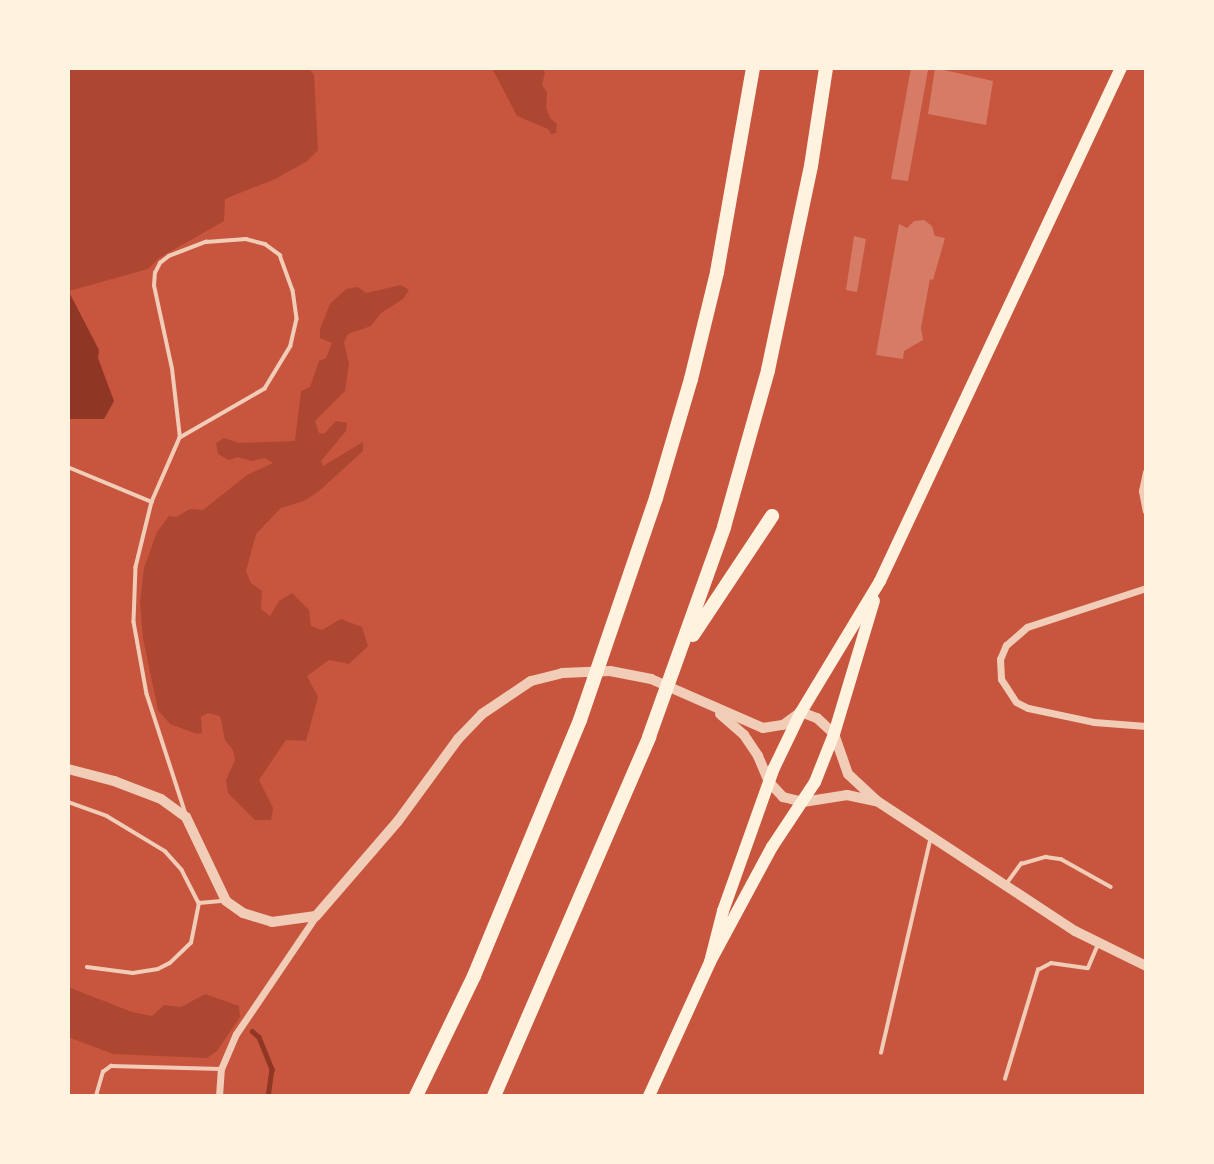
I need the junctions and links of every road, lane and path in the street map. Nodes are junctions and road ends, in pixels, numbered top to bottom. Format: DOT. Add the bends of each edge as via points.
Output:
graph roads {
  1 [pos="753,68"];
  2 [pos="826,68"];
  3 [pos="1121,68"];
  4 [pos="180,438"];
  5 [pos="68,467"];
  6 [pos="1146,472"];
  7 [pos="152,502"];
  8 [pos="1146,511"];
  9 [pos="772,516"];
  10 [pos="880,581"];
  11 [pos="1146,587"];
  12 [pos="679,657"];
  13 [pos="710,705"];
  14 [pos="801,712"];
  15 [pos="1146,726"];
  16 [pos="834,734"];
  17 [pos="68,769"];
  18 [pos="769,782"];
  19 [pos="68,802"];
  20 [pos="803,802"];
  21 [pos="877,802"];
  22 [pos="186,817"];
  23 [pos="931,838"];
  24 [pos="1006,885"];
  25 [pos="1111,887"];
  26 [pos="226,901"];
  27 [pos="199,903"];
  28 [pos="316,916"];
  29 [pos="1098,944"];
  30 [pos="710,962"];
  31 [pos="1146,966"];
  32 [pos="87,967"];
  33 [pos="881,1053"];
  34 [pos="221,1069"];
  35 [pos="1005,1079"];
  36 [pos="96,1096"];
  37 [pos="219,1096"];
  38 [pos="416,1096"];
  39 [pos="494,1096"];
  40 [pos="649,1096"];
  1 -- 38 [label="highway" via="719,259 691,379 656,498 580,720 474,976"];
  2 -- 12 [label="highway" via="811,166 768,370 724,527"];
  3 -- 10 [label="main road"];
  4 -- 4 [label="lane" via="265,389 290,346 298,319 293,290 280,255 265,244 246,239 206,242 169,256 155,273"];
  4 -- 7 [label="lane"];
  5 -- 7 [label="lane"];
  6 -- 8 [label="street" via="1142,491"];
  7 -- 22 [label="lane" via="136,567 134,621 148,694"];
  9 -- 12 [label="highway"];
  10 -- 14 [label="main road"];
  10 -- 16 [label="main road"];
  11 -- 15 [label="street" via="1027,627 1015,635 1000,659 1001,680 1016,702 1054,715"];
  12 -- 39 [label="highway"];
  13 -- 14 [label="street" via="762,728 783,724"];
  13 -- 18 [label="street" via="744,735"];
  13 -- 28 [label="street" via="651,679 610,671 562,673 531,681 482,714 458,739 398,821"];
  14 -- 16 [label="street" via="826,724"];
  14 -- 18 [label="main road"];
  16 -- 20 [label="main road"];
  16 -- 21 [label="street" via="848,774"];
  17 -- 22 [label="street" via="161,799"];
  18 -- 20 [label="street" via="783,797"];
  18 -- 30 [label="main road" via="723,911"];
  19 -- 27 [label="lane" via="107,816 165,850 182,870"];
  20 -- 21 [label="street" via="848,795"];
  20 -- 30 [label="main road" via="772,847"];
  21 -- 23 [label="street"];
  22 -- 26 [label="street"];
  23 -- 24 [label="street"];
  23 -- 33 [label="lane"];
  24 -- 25 [label="lane" via="1021,864 1046,857 1061,859"];
  24 -- 29 [label="street"];
  26 -- 27 [label="lane"];
  26 -- 28 [label="street" via="243,913 272,922"];
  27 -- 32 [label="lane" via="191,943 170,963 133,973"];
  28 -- 34 [label="street" via="236,1034"];
  29 -- 31 [label="street"];
  29 -- 35 [label="lane" via="1088,968 1051,963 1038,970"];
  30 -- 40 [label="main road"];
  34 -- 36 [label="lane" via="111,1066 103,1072"];
  34 -- 37 [label="street"];
}
